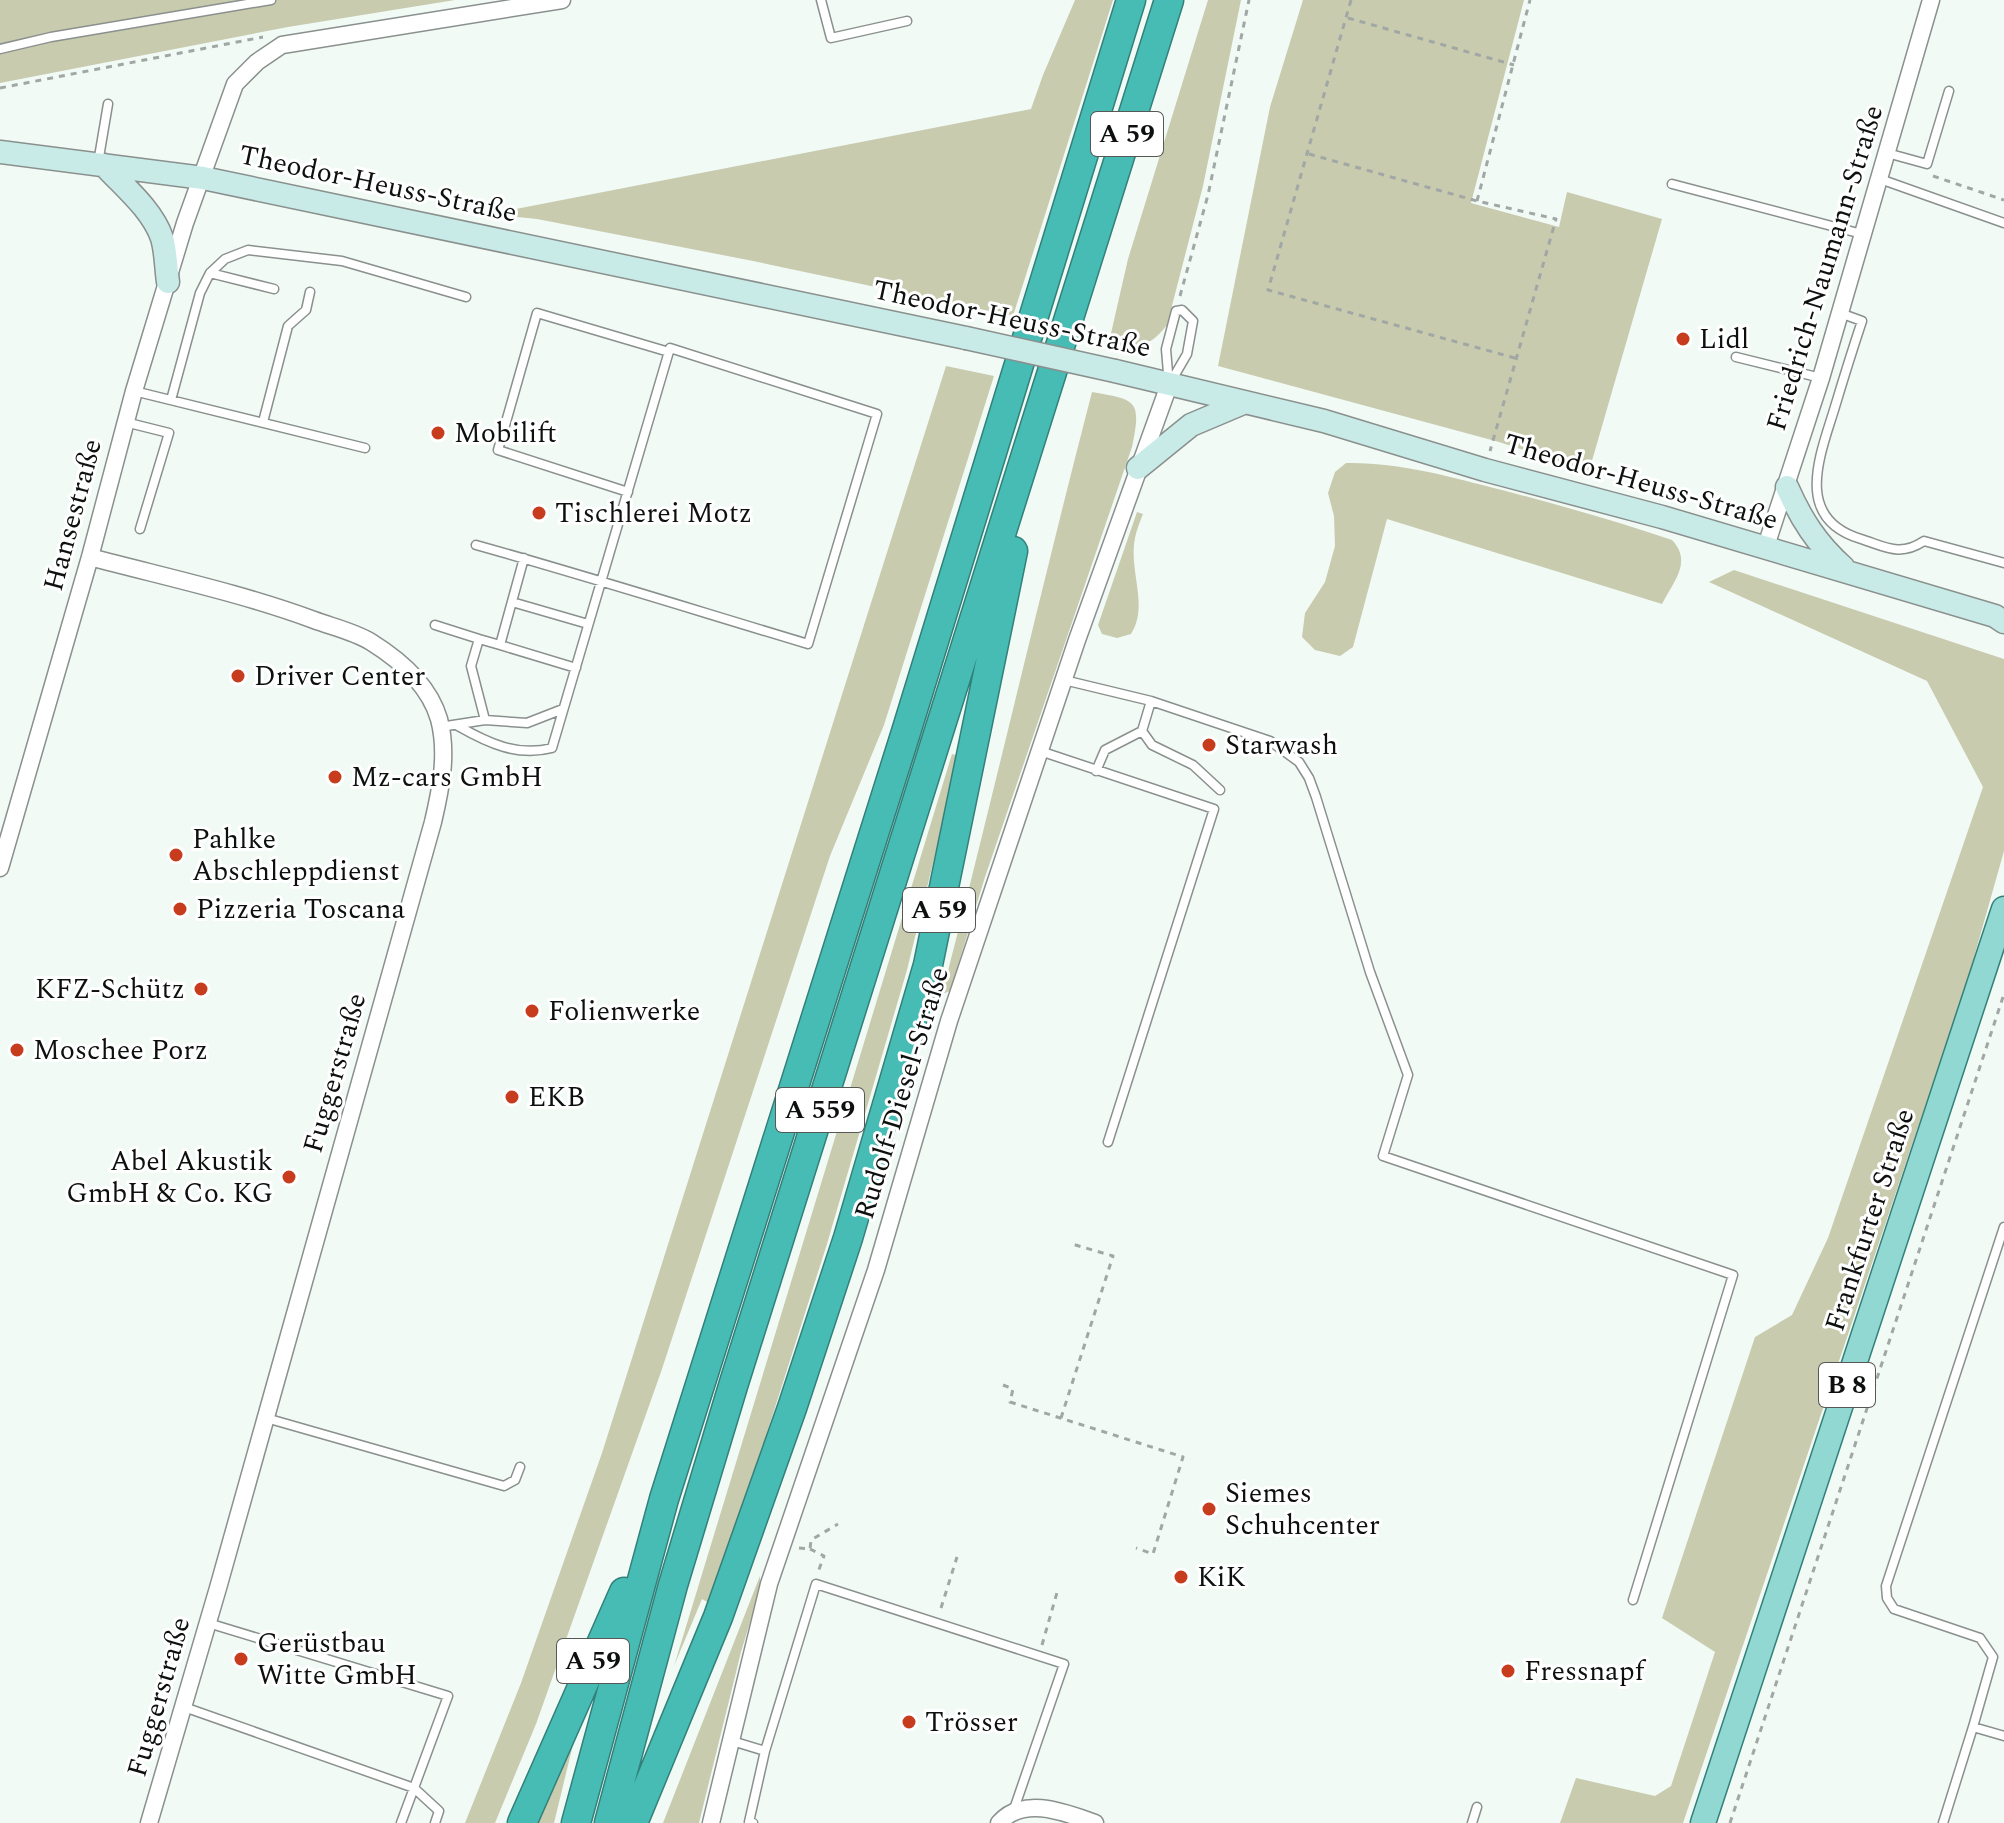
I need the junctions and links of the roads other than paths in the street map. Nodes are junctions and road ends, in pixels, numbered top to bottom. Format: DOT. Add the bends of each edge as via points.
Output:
graph roads {
  1 [pos="271,0"];
  2 [pos="562,0"];
  3 [pos="821,0"];
  4 [pos="1131,0"];
  5 [pos="1169,0"];
  6 [pos="1931,0"];
  7 [pos="543,2"];
  8 [pos="486,6"];
  9 [pos="907,21"];
  10 [pos="0,49"];
  11 [pos="1949,91"];
  12 [pos="108,104"];
  13 [pos="0,152"];
  14 [pos="1887,153"];
  15 [pos="101,164"];
  16 [pos="203,178"];
  17 [pos="1880,179"];
  18 [pos="1672,184"];
  19 [pos="2004,223"];
  20 [pos="1863,235"];
  21 [pos="210,273"];
  22 [pos="168,282"];
  23 [pos="274,289"];
  24 [pos="310,292"];
  25 [pos="466,297"];
  26 [pos="1840,313"];
  27 [pos="669,352"];
  28 [pos="1736,357"];
  29 [pos="1821,378"];
  30 [pos="1169,385"];
  31 [pos="134,391"];
  32 [pos="171,400"];
  33 [pos="1043,401"];
  34 [pos="1243,403"];
  35 [pos="125,422"];
  36 [pos="263,422"];
  37 [pos="365,448"];
  38 [pos="1138,468"];
  39 [pos="1787,487"];
  40 [pos="628,492"];
  41 [pos="140,529"];
  42 [pos="476,545"];
  43 [pos="1765,549"];
  44 [pos="90,557"];
  45 [pos="524,558"];
  46 [pos="2004,563"];
  47 [pos="1846,571"];
  48 [pos="601,582"];
  49 [pos="512,602"];
  50 [pos="2002,620"];
  51 [pos="588,624"];
  52 [pos="435,625"];
  53 [pos="479,639"];
  54 [pos="500,645"];
  55 [pos="576,668"];
  56 [pos="1064,680"];
  57 [pos="1151,701"];
  58 [pos="563,709"];
  59 [pos="485,720"];
  60 [pos="458,726"];
  61 [pos="440,727"];
  62 [pos="1142,731"];
  63 [pos="1040,751"];
  64 [pos="1096,771"];
  65 [pos="1220,790"];
  66 [pos="0,868"];
  67 [pos="2004,909"];
  68 [pos="1108,1142"];
  69 [pos="2004,1227"];
  70 [pos="265,1418"];
  71 [pos="520,1467"];
  72 [pos="664,1499"];
  73 [pos="1633,1600"];
  74 [pos="208,1623"];
  75 [pos="184,1707"];
  76 [pos="1973,1727"];
  77 [pos="2004,1736"];
  78 [pos="731,1741"];
  79 [pos="765,1751"];
  80 [pos="414,1788"];
  81 [pos="1477,1807"];
  82 [pos="1006,1819"];
  83 [pos="149,1823"];
  84 [pos="401,1823"];
  85 [pos="435,1823"];
  86 [pos="522,1823"];
  87 [pos="576,1823"];
  88 [pos="609,1823"];
  89 [pos="633,1823"];
  90 [pos="711,1823"];
  91 [pos="753,1823"];
  92 [pos="1095,1823"];
  93 [pos="1472,1823"];
  94 [pos="1703,1823"];
  95 [pos="1943,1823"];
  1 -- 10 [label="lane"];
  2 -- 7 [label="street"];
  3 -- 9 [label="lane" via="831,38"];
  4 -- 72 [label="highway, A 59"];
  5 -- 33 [label="highway, A 59"];
  6 -- 14 [label="street, Friedrich-Naumann-Straße"];
  7 -- 8 [label="street"];
  8 -- 16 [label="street, Hansestraße" via="282,45 235,84"];
  11 -- 14 [label="lane" via="1927,164"];
  12 -- 15 [label="lane"];
  13 -- 15 [label="main road, Theodor-Heuss-Straße"];
  14 -- 17 [label="street, Friedrich-Naumann-Straße"];
  15 -- 16 [label="main road, Theodor-Heuss-Straße"];
  15 -- 22 [label="main road" via="158,228"];
  16 -- 22 [label="street, Hansestraße"];
  16 -- 30 [label="main road, Theodor-Heuss-Straße, bridge"];
  17 -- 19 [label="lane"];
  17 -- 20 [label="street, Friedrich-Naumann-Straße"];
  18 -- 20 [label="lane"];
  20 -- 26 [label="street, Friedrich-Naumann-Straße"];
  21 -- 23 [label="lane"];
  21 -- 25 [label="lane" via="225,259 248,250 342,261"];
  21 -- 32 [label="lane"];
  22 -- 31 [label="street, Hansestraße"];
  24 -- 36 [label="lane" via="306,310 288,326"];
  26 -- 29 [label="street, Friedrich-Naumann-Straße"];
  26 -- 46 [label="lane" via="1862,321 1816,466 1819,503 1827,520 1854,537 1900,551 1924,541"];
  27 -- 40 [label="lane"];
  27 -- 40 [label="lane" via="537,313 498,450"];
  27 -- 48 [label="lane" via="670,348 877,414 808,644"];
  28 -- 29 [label="lane"];
  29 -- 39 [label="street, Friedrich-Naumann-Straße"];
  30 -- 30 [label="lane" via="1166,349 1176,311 1182,310 1193,321 1187,354"];
  30 -- 34 [label="main road, Theodor-Heuss-Straße"];
  30 -- 38 [label="street, Rudolf-Diesel-Straße"];
  31 -- 32 [label="lane"];
  31 -- 35 [label="street, Hansestraße"];
  32 -- 36 [label="lane"];
  33 -- 88 [label="highway, A 559" via="733,1386"];
  33 -- 89 [label="highway, A 59" via="928,965 792,1408 718,1617"];
  34 -- 38 [label="main road" via="1191,425"];
  34 -- 43 [label="main road, Theodor-Heuss-Straße" via="1324,421"];
  35 -- 41 [label="lane" via="169,433"];
  35 -- 44 [label="street, Hansestraße"];
  36 -- 37 [label="lane"];
  38 -- 56 [label="street, Rudolf-Diesel-Straße"];
  39 -- 43 [label="street, Friedrich-Naumann-Straße"];
  39 -- 47 [label="main road" via="1804,524"];
  40 -- 48 [label="lane"];
  42 -- 45 [label="lane"];
  43 -- 47 [label="main road, Theodor-Heuss-Straße"];
  44 -- 61 [label="street, Fuggerstraße" via="278,607 368,640 418,680"];
  44 -- 66 [label="street, Hansestraße"];
  45 -- 48 [label="lane"];
  45 -- 49 [label="lane"];
  47 -- 50 [label="main road, Theodor-Heuss-Straße"];
  48 -- 51 [label="lane"];
  49 -- 51 [label="lane"];
  49 -- 54 [label="lane"];
  51 -- 55 [label="lane"];
  52 -- 53 [label="lane"];
  53 -- 54 [label="lane"];
  53 -- 59 [label="lane" via="471,666"];
  54 -- 55 [label="lane"];
  55 -- 58 [label="lane"];
  56 -- 57 [label="lane"];
  56 -- 63 [label="street, Rudolf-Diesel-Straße"];
  57 -- 62 [label="lane"];
  57 -- 73 [label="lane" via="1270,741 1299,762 1309,778 1408,1075 1383,1156 1733,1275"];
  58 -- 59 [label="lane" via="527,723"];
  58 -- 60 [label="lane" via="552,748 535,753 489,744"];
  59 -- 60 [label="lane"];
  60 -- 61 [label="lane"];
  61 -- 70 [label="street, Fuggerstraße" via="443,773 433,822"];
  62 -- 64 [label="lane" via="1105,750"];
  62 -- 65 [label="lane" via="1152,745 1193,765"];
  63 -- 64 [label="lane"];
  63 -- 78 [label="street, Rudolf-Diesel-Straße" via="949,1021 876,1270 769,1584"];
  64 -- 68 [label="lane" via="1214,809"];
  67 -- 94 [label="main road, Frankfurter Straße / B 8"];
  69 -- 76 [label="lane" via="1886,1586 1894,1609 1980,1638 1993,1657"];
  70 -- 71 [label="lane" via="504,1486 515,1480"];
  70 -- 74 [label="street, Fuggerstraße"];
  72 -- 86 [label="highway, A 59"];
  72 -- 87 [label="highway"];
  74 -- 75 [label="street, Fuggerstraße"];
  74 -- 80 [label="lane" via="448,1696"];
  75 -- 80 [label="lane"];
  75 -- 83 [label="street, Fuggerstraße"];
  76 -- 77 [label="lane"];
  76 -- 95 [label="lane"];
  78 -- 79 [label="lane"];
  78 -- 90 [label="street, Rudolf-Diesel-Straße"];
  79 -- 82 [label="lane" via="816,1584 1064,1664"];
  79 -- 91 [label="lane" via="749,1822"];
  80 -- 84 [label="lane"];
  80 -- 85 [label="lane" via="439,1811"];
  81 -- 93 [label="lane"];
  82 -- 92 [label="street" via="1025,1809 1046,1809"];
}
